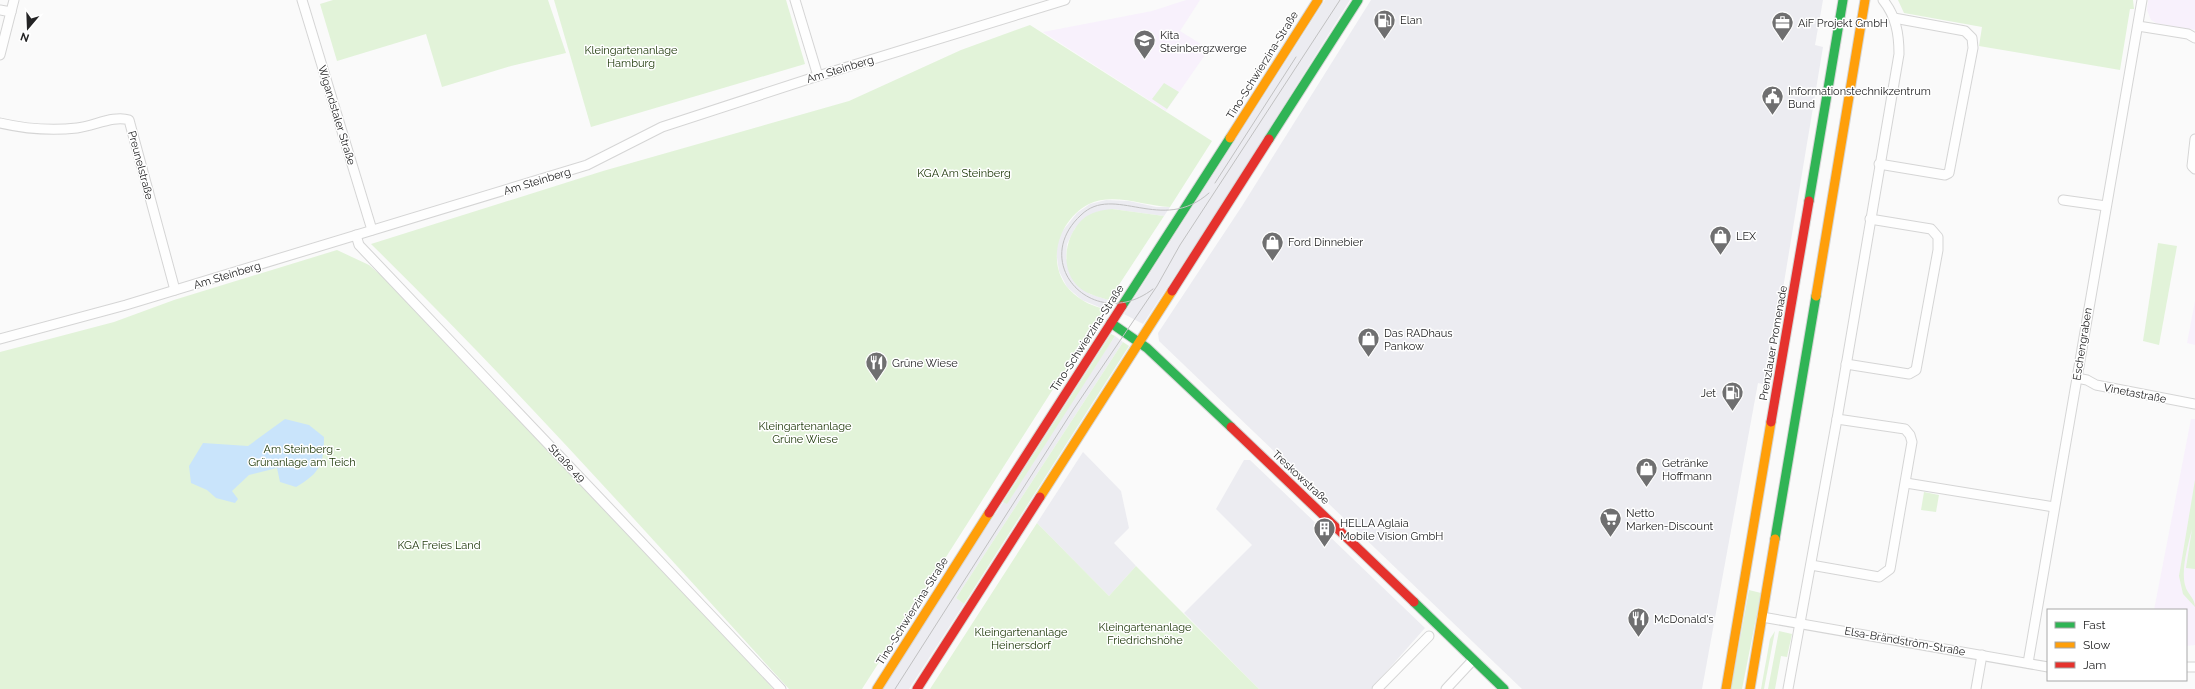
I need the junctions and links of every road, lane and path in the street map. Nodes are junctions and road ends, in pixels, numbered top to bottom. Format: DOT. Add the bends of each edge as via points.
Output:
graph roads {
  1 [pos="14,0"];
  2 [pos="302,0"];
  3 [pos="795,0"];
  4 [pos="1065,0"];
  5 [pos="1318,0"];
  6 [pos="1358,0"];
  7 [pos="1843,0"];
  8 [pos="1865,0"];
  9 [pos="1883,0"];
  10 [pos="2142,0"];
  11 [pos="0,10"];
  12 [pos="11,12"];
  13 [pos="1894,18"];
  14 [pos="2138,26"];
  15 [pos="2195,38"];
  16 [pos="0,55"];
  17 [pos="818,76"];
  18 [pos="1838,98"];
  19 [pos="0,123"];
  20 [pos="2195,139"];
  21 [pos="1879,164"];
  22 [pos="2195,169"];
  23 [pos="2063,200"];
  24 [pos="2106,206"];
  25 [pos="1870,219"];
  26 [pos="372,230"];
  27 [pos="356,235"];
  28 [pos="175,290"];
  29 [pos="1111,323"];
  30 [pos="0,339"];
  31 [pos="1140,342"];
  32 [pos="1846,364"];
  33 [pos="2077,378"];
  34 [pos="2195,404"];
  35 [pos="1837,419"];
  36 [pos="1906,483"];
  37 [pos="2054,508"];
  38 [pos="1811,565"];
  39 [pos="1762,617"];
  40 [pos="1800,623"];
  41 [pos="1429,636"];
  42 [pos="1982,655"];
  43 [pos="1473,660"];
  44 [pos="2028,662"];
  45 [pos="2047,667"];
  46 [pos="781,689"];
  47 [pos="877,689"];
  48 [pos="917,689"];
  49 [pos="1378,689"];
  50 [pos="1446,689"];
  51 [pos="1504,689"];
  52 [pos="1726,689"];
  53 [pos="1750,689"];
  54 [pos="1788,689"];
  55 [pos="1976,689"];
  1 -- 12 [label="street"];
  2 -- 26 [label="street, Wigandstaler Straße"];
  3 -- 17 [label="street"];
  4 -- 17 [label="street, Am Steinberg"];
  5 -- 29 [label="main road, Tino-Schwierzina-Straße"];
  6 -- 31 [label="main road"];
  7 -- 18 [label="main road, Prenzlauer Promenade"];
  8 -- 18 [label="main road, Prenzlauer Promenade"];
  9 -- 13 [label="street"];
  10 -- 14 [label="street, Eschengraben"];
  11 -- 12 [label="street"];
  12 -- 16 [label="street"];
  13 -- 21 [label="street" via="1899,35 1899,54"];
  13 -- 21 [label="street" via="1965,31 1972,38 1973,48 1949,173 1945,175"];
  14 -- 15 [label="street" via="2188,34"];
  14 -- 24 [label="street, Eschengraben"];
  17 -- 26 [label="street, Am Steinberg" via="662,127 586,165"];
  18 -- 39 [label="main road, Prenzlauer Promenade"];
  18 -- 52 [label="main road, Prenzlauer Promenade"];
  19 -- 28 [label="street, Preunelstraße" via="34,129 54,129 96,125 117,117 129,120"];
  20 -- 22 [label="street" via="2192,166"];
  21 -- 25 [label="street"];
  23 -- 24 [label="street"];
  24 -- 33 [label="street, Eschengraben"];
  25 -- 32 [label="street"];
  25 -- 32 [label="street" via="1931,229 1938,237 1938,250 1916,370 1909,374"];
  26 -- 27 [label="street, Am Steinberg"];
  27 -- 28 [label="street, Am Steinberg"];
  27 -- 46 [label="street, Straße 49" via="359,245"];
  28 -- 30 [label="street, Am Steinberg"];
  29 -- 31 [label="main road, Treskowstraße"];
  29 -- 47 [label="main road, Tino-Schwierzina-Straße"];
  31 -- 43 [label="main road, Treskowstraße" via="1295,487"];
  31 -- 48 [label="main road"];
  32 -- 35 [label="street"];
  33 -- 34 [label="street, Vinetastraße" via="2096,385"];
  33 -- 37 [label="street, Eschengraben"];
  35 -- 36 [label="street" via="1905,429 1912,442"];
  35 -- 38 [label="street"];
  36 -- 37 [label="street"];
  36 -- 38 [label="street" via="1890,569 1879,577"];
  37 -- 44 [label="street, Eschengraben"];
  38 -- 40 [label="street"];
  39 -- 40 [label="street, Elsa-Brändström-Straße"];
  39 -- 53 [label="main road, Prenzlauer Promenade"];
  40 -- 42 [label="street, Elsa-Brändström-Straße"];
  40 -- 54 [label="street"];
  41 -- 49 [label="street"];
  42 -- 44 [label="street, Elsa-Brändström-Straße"];
  42 -- 55 [label="street"];
  43 -- 50 [label="street"];
  43 -- 51 [label="main road, Treskowstraße"];
  44 -- 45 [label="street, Elsa-Brändström-Straße"];
}
